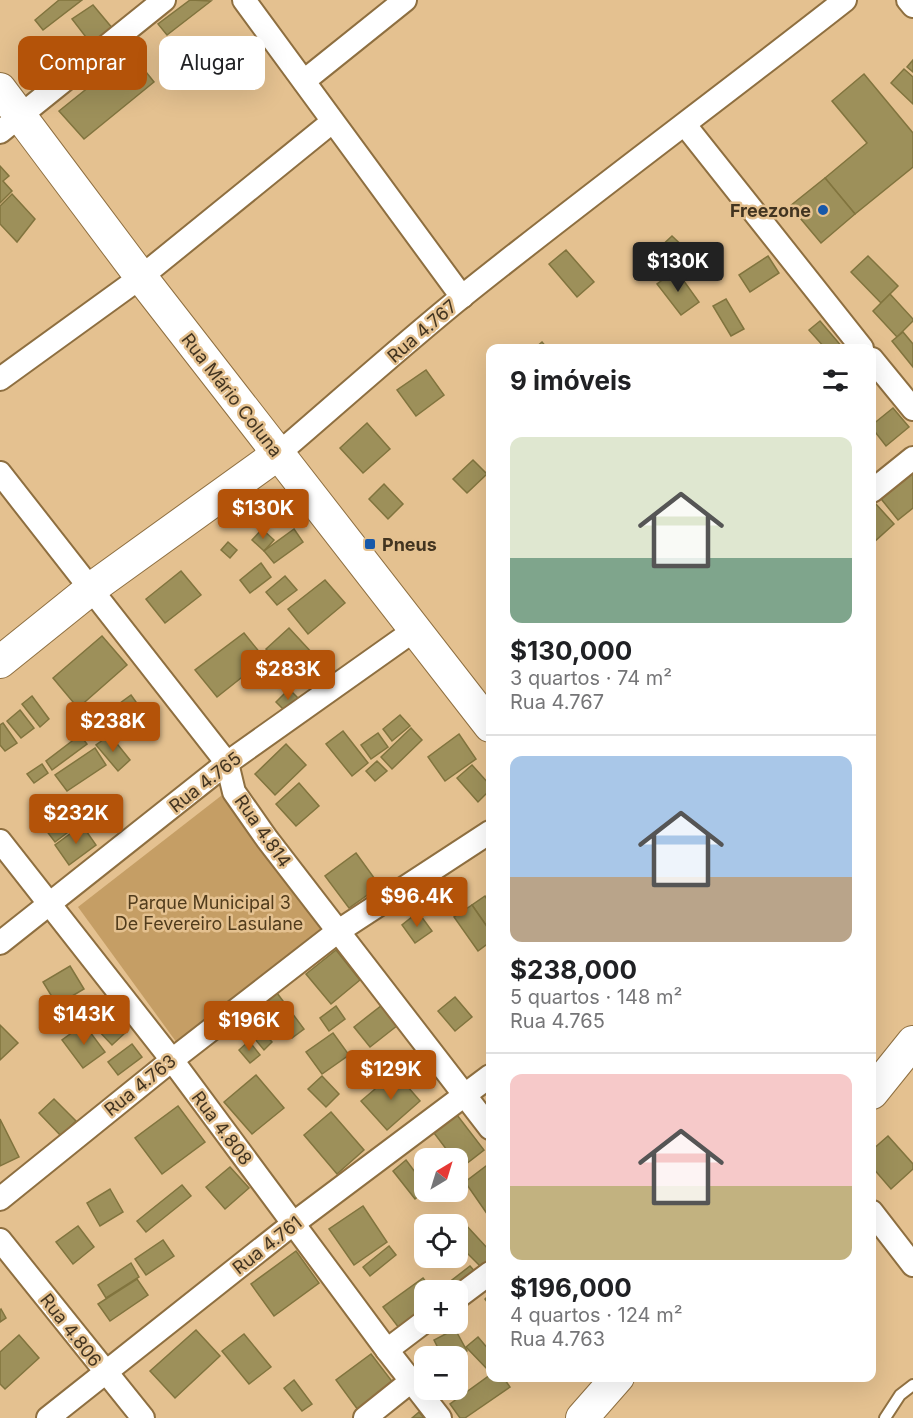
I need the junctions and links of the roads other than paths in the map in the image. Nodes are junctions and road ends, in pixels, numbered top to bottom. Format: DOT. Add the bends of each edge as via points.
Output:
graph roads {
  1 [pos="164,0"];
  2 [pos="244,0"];
  3 [pos="405,0"];
  4 [pos="845,0"];
  5 [pos="908,0"];
  6 [pos="913,6"];
  7 [pos="304,81"];
  8 [pos="0,89"];
  9 [pos="332,122"];
  10 [pos="11,124"];
  11 [pos="685,125"];
  12 [pos="141,277"];
  13 [pos="462,297"];
  14 [pos="859,344"];
  15 [pos="876,364"];
  16 [pos="0,379"];
  17 [pos="913,409"];
  18 [pos="278,454"];
  19 [pos="913,458"];
  20 [pos="0,473"];
  21 [pos="876,488"];
  22 [pos="92,588"];
  23 [pos="416,629"];
  24 [pos="0,662"];
  25 [pos="486,721"];
  26 [pos="227,763"];
  27 [pos="486,835"];
  28 [pos="0,841"];
  29 [pos="49,904"];
  30 [pos="338,932"];
  31 [pos="0,943"];
  32 [pos="913,1042"];
  33 [pos="172,1060"];
  34 [pos="486,1079"];
  35 [pos="876,1088"];
  36 [pos="464,1096"];
  37 [pos="486,1123"];
  38 [pos="0,1199"];
  39 [pos="876,1217"];
  40 [pos="294,1223"];
  41 [pos="0,1240"];
  42 [pos="913,1265"];
  43 [pos="486,1276"];
  44 [pos="468,1290"];
  45 [pos="414,1330"];
  46 [pos="387,1350"];
  47 [pos="105,1372"];
  48 [pos="410,1382"];
  49 [pos="614,1382"];
  50 [pos="913,1385"];
  51 [pos="48,1418"];
  52 [pos="143,1418"];
  53 [pos="365,1418"];
  54 [pos="440,1418"];
  55 [pos="582,1418"];
  56 [pos="885,1418"];
  1 -- 10 [label="street"];
  2 -- 7 [label="street"];
  3 -- 7 [label="street"];
  4 -- 11 [label="street, Rua 4.767"];
  5 -- 6 [label="street"];
  7 -- 9 [label="street"];
  8 -- 10 [label="main road, Rua Mário Coluna"];
  9 -- 12 [label="street"];
  9 -- 13 [label="street"];
  10 -- 12 [label="main road, Rua Mário Coluna"];
  11 -- 13 [label="street, Rua 4.767"];
  11 -- 14 [label="street"];
  12 -- 16 [label="street"];
  12 -- 18 [label="main road, Rua Mário Coluna"];
  13 -- 18 [label="street, Rua 4.767"];
  15 -- 17 [label="street"];
  18 -- 22 [label="main road, Rua 4.767"];
  18 -- 23 [label="main road, Rua Mário Coluna"];
  19 -- 21 [label="street"];
  20 -- 22 [label="street, Rua 4.814"];
  22 -- 24 [label="main road, Rua 4.767"];
  22 -- 26 [label="street, Rua 4.814"];
  23 -- 25 [label="main road, Rua Mário Coluna"];
  23 -- 26 [label="street, Rua 4.765"];
  26 -- 29 [label="street, Rua 4.765"];
  26 -- 30 [label="street, Rua 4.814" via="234,792 246,811"];
  27 -- 30 [label="street, Rua 4.763"];
  28 -- 29 [label="street, Rua 4.808"];
  29 -- 31 [label="street, Rua 4.765"];
  29 -- 33 [label="street, Rua 4.808"];
  30 -- 33 [label="street, Rua 4.763"];
  30 -- 36 [label="street, Rua 4.814"];
  32 -- 35 [label="main road"];
  33 -- 38 [label="street, Rua 4.763"];
  33 -- 40 [label="street, Rua 4.808"];
  34 -- 36 [label="street, Rua 4.761"];
  36 -- 37 [label="street, Rua 4.814"];
  36 -- 40 [label="street, Rua 4.761"];
  39 -- 42 [label="street"];
  40 -- 46 [label="street, Rua 4.808"];
  40 -- 47 [label="street, Rua 4.761"];
  41 -- 47 [label="street, Rua 4.806"];
  43 -- 44 [label="street"];
  45 -- 46 [label="street"];
  46 -- 48 [label="street, Rua 4.808"];
  47 -- 51 [label="street, Rua 4.761"];
  47 -- 52 [label="street, Rua 4.806"];
  48 -- 53 [label="street"];
  48 -- 54 [label="street, Rua 4.808"];
  49 -- 55 [label="main road"];
  50 -- 56 [label="lane" via="900,1395"];
}
